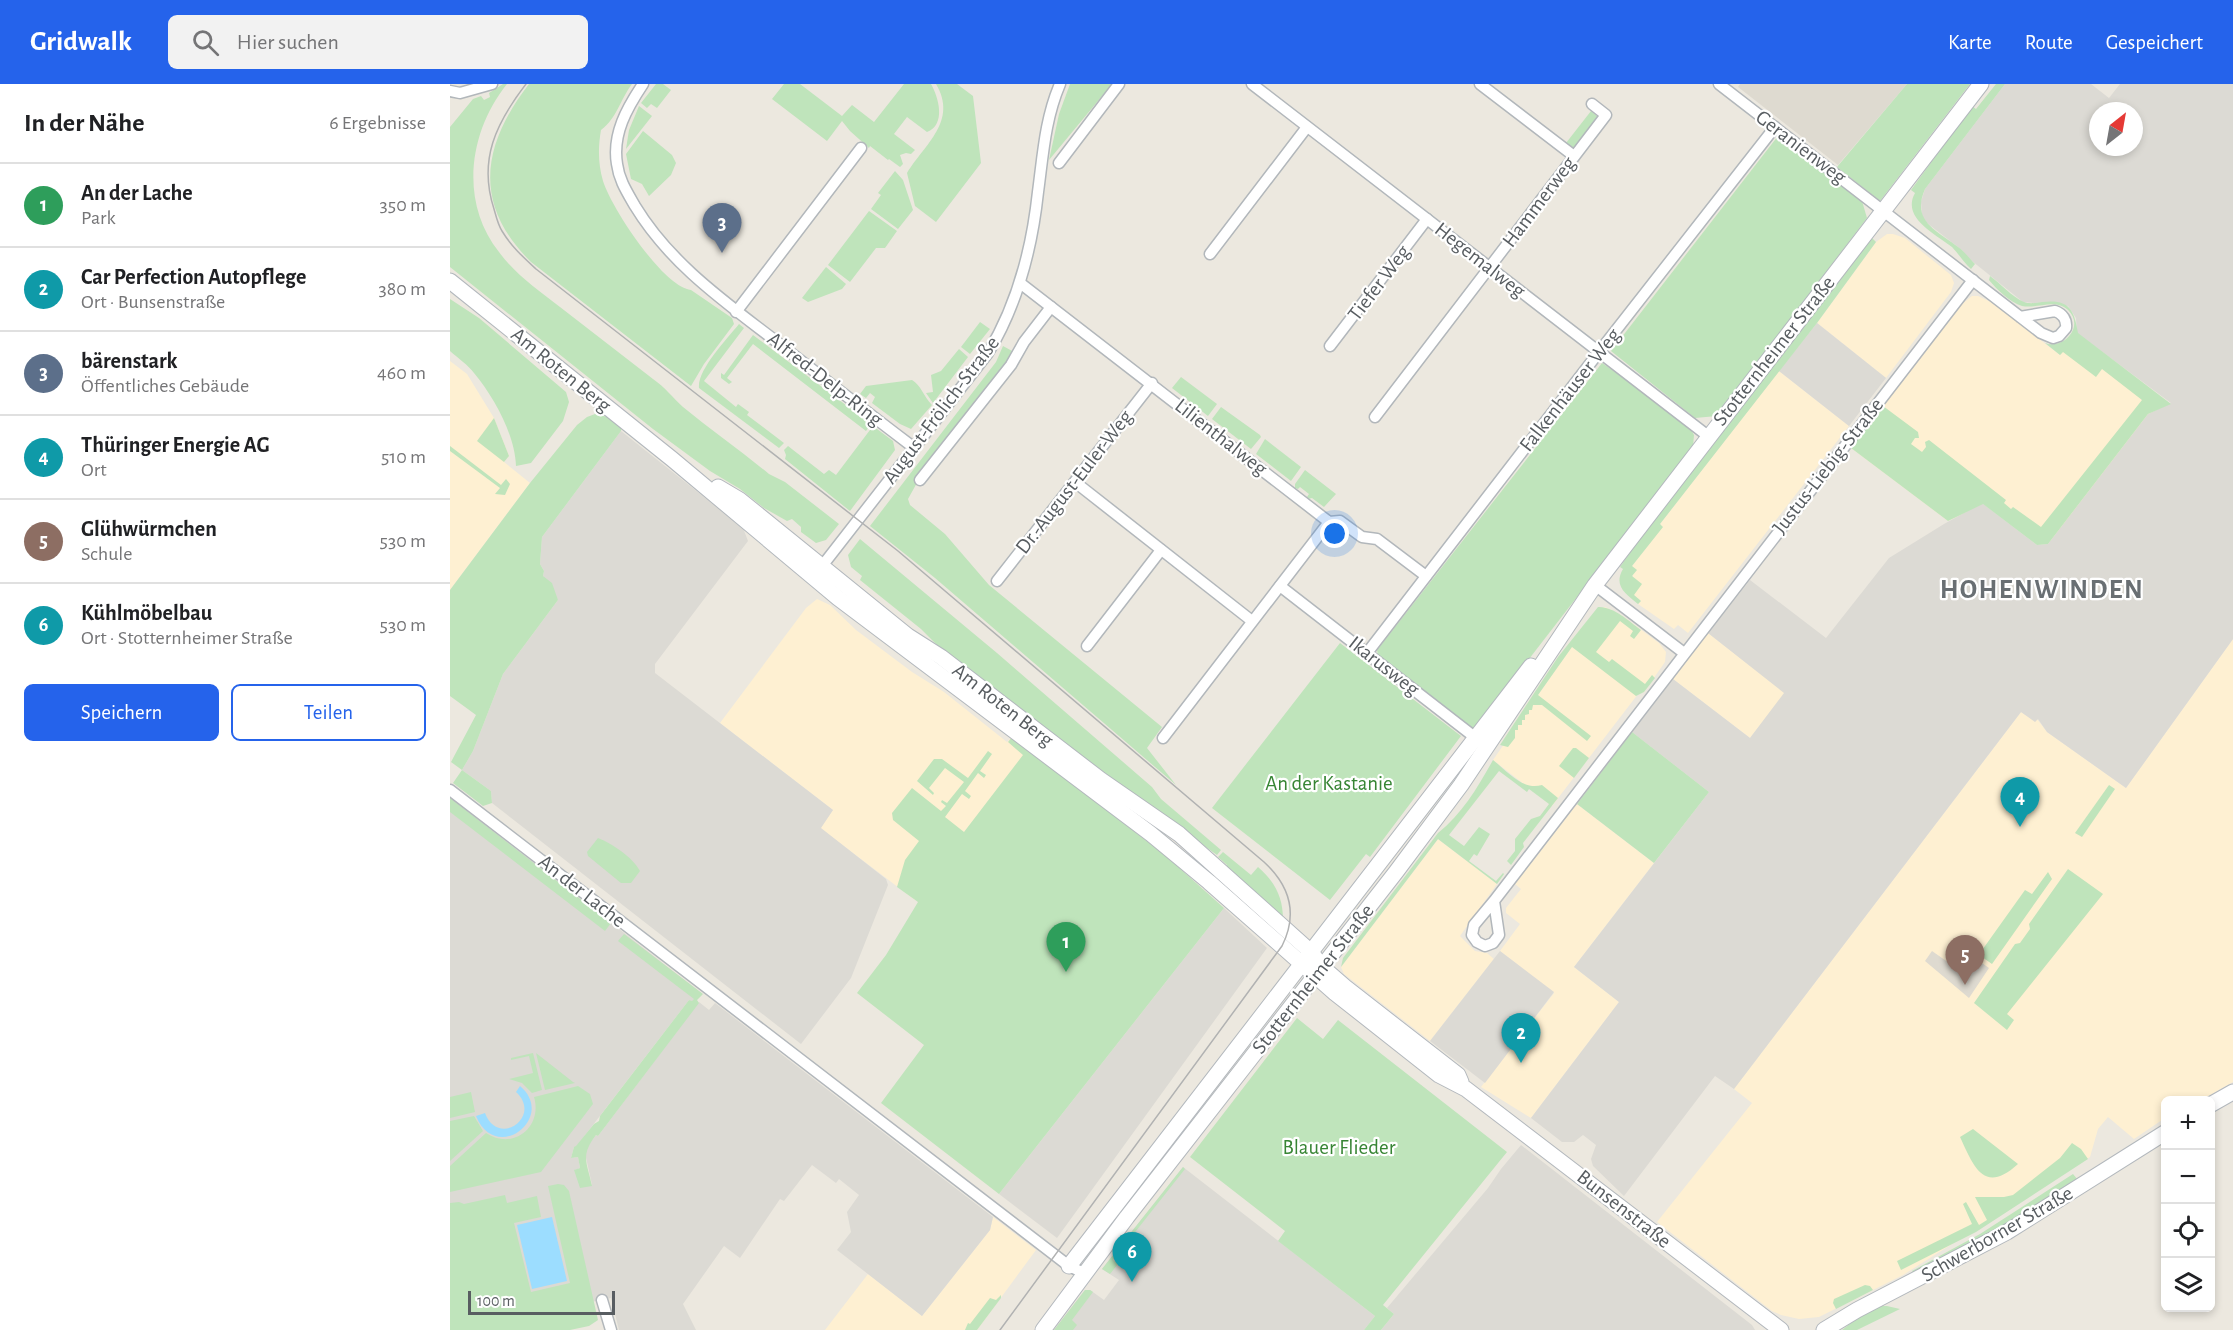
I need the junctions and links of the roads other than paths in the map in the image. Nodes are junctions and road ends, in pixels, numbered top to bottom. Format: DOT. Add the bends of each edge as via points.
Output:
graph roads {
  1 [pos="492,84"];
  2 [pos="643,84"];
  3 [pos="1060,84"];
  4 [pos="1119,84"];
  5 [pos="1252,84"];
  6 [pos="1480,84"];
  7 [pos="1719,84"];
  8 [pos="1981,84"];
  9 [pos="455,92"];
  10 [pos="1592,104"];
  11 [pos="1307,127"];
  12 [pos="1775,127"];
  13 [pos="861,148"];
  14 [pos="1574,156"];
  15 [pos="1059,163"];
  16 [pos="1884,210"];
  17 [pos="1427,219"];
  18 [pos="1210,254"];
  19 [pos="1490,267"];
  20 [pos="1973,280"];
  21 [pos="450,281"];
  22 [pos="1020,283"];
  23 [pos="1051,307"];
  24 [pos="736,312"];
  25 [pos="2020,317"];
  26 [pos="1330,346"];
  27 [pos="1599,352"];
  28 [pos="1152,383"];
  29 [pos="1375,417"];
  30 [pos="1708,436"];
  31 [pos="913,447"];
  32 [pos="920,480"];
  33 [pos="1074,482"];
  34 [pos="1329,522"];
  35 [pos="1161,550"];
  36 [pos="817,572"];
  37 [pos="1426,576"];
  38 [pos="997,581"];
  39 [pos="1595,585"];
  40 [pos="1280,586"];
  41 [pos="1252,621"];
  42 [pos="1087,646"];
  43 [pos="1684,652"];
  44 [pos="1367,653"];
  45 [pos="1162,738"];
  46 [pos="1481,742"];
  47 [pos="450,790"];
  48 [pos="1494,902"];
  49 [pos="1307,958"];
  50 [pos="1319,971"];
  51 [pos="2233,1092"];
  52 [pos="2215,1103"];
  53 [pos="2161,1134"];
  54 [pos="1069,1266"];
  55 [pos="1086,1274"];
  56 [pos="602,1300"];
  57 [pos="1838,1325"];
  58 [pos="608,1329"];
  59 [pos="1043,1330"];
  60 [pos="1781,1330"];
  61 [pos="1824,1330"];
  1 -- 9 [label="street"];
  2 -- 24 [label="street, Alfred-Delp-Ring" via="628,108 617,138 617,163 623,187 667,250"];
  3 -- 22 [label="street, August-Frölich-Straße" via="1042,147 1038,193"];
  4 -- 15 [label="street"];
  5 -- 11 [label="street, Hegemalweg"];
  6 -- 14 [label="street"];
  7 -- 12 [label="street, Geranienweg"];
  8 -- 16 [label="main road, Stotternheimer Straße"];
  10 -- 14 [label="street, Hammerweg" via="1606,115"];
  11 -- 17 [label="street, Hegemalweg"];
  11 -- 18 [label="street"];
  12 -- 16 [label="street, Geranienweg"];
  12 -- 27 [label="street, Falkenhäuser Weg"];
  13 -- 24 [label="street"];
  14 -- 19 [label="street, Hammerweg"];
  16 -- 20 [label="street"];
  16 -- 30 [label="main road, Stotternheimer Straße"];
  17 -- 19 [label="street, Hegemalweg"];
  17 -- 26 [label="street, Tiefer Weg"];
  19 -- 27 [label="street, Hegemalweg"];
  19 -- 29 [label="street, Hammerweg"];
  20 -- 25 [label="street"];
  20 -- 43 [label="street, Justus-Liebig-Straße"];
  21 -- 36 [label="main road, Am Roten Berg"];
  22 -- 23 [label="street, Lilienthalweg"];
  22 -- 31 [label="street, August-Frölich-Straße" via="1001,332 988,353"];
  23 -- 28 [label="street, Lilienthalweg"];
  23 -- 32 [label="street" via="1011,365"];
  24 -- 31 [label="street, Alfred-Delp-Ring"];
  27 -- 30 [label="street, Hegemalweg"];
  27 -- 37 [label="street, Falkenhäuser Weg"];
  28 -- 33 [label="street, Dr.-August-Euler-Weg"];
  28 -- 34 [label="street, Lilienthalweg"];
  30 -- 39 [label="main road, Stotternheimer Straße"];
  31 -- 36 [label="street, August-Frölich-Straße"];
  33 -- 35 [label="street"];
  33 -- 38 [label="street, Dr.-August-Euler-Weg"];
  34 -- 37 [label="street, Lilienthalweg" via="1340,521 1362,537 1377,539"];
  34 -- 40 [label="street"];
  35 -- 41 [label="street"];
  35 -- 42 [label="street"];
  36 -- 49 [label="main road, Am Roten Berg" via="941,657 1101,780 1179,834"];
  37 -- 44 [label="street, Falkenhäuser Weg"];
  39 -- 43 [label="street"];
  39 -- 46 [label="main road, Stotternheimer Straße"];
  40 -- 41 [label="street"];
  40 -- 44 [label="street, Ikarusweg"];
  41 -- 45 [label="street"];
  43 -- 48 [label="street, Justus-Liebig-Straße"];
  44 -- 46 [label="street, Ikarusweg"];
  46 -- 49 [label="main road, Stotternheimer Straße"];
  46 -- 50 [label="main road, Stotternheimer Straße" via="1461,785"];
  47 -- 54 [label="street, An der Lache"];
  49 -- 50 [label="main road, Am Roten Berg"];
  49 -- 54 [label="main road, Stotternheimer Straße"];
  50 -- 55 [label="main road, Stotternheimer Straße"];
  50 -- 60 [label="main road, Bunsenstraße" via="1439,1075 1466,1089"];
  51 -- 52 [label="main road"];
  53 -- 57 [label="main road, Schwerborner Straße" via="2007,1232"];
  54 -- 55 [label="street, An der Lache"];
  55 -- 59 [label="main road, Stotternheimer Straße"];
  56 -- 58 [label="street"];
  57 -- 61 [label="main road, Schwerborner Straße"];
}
